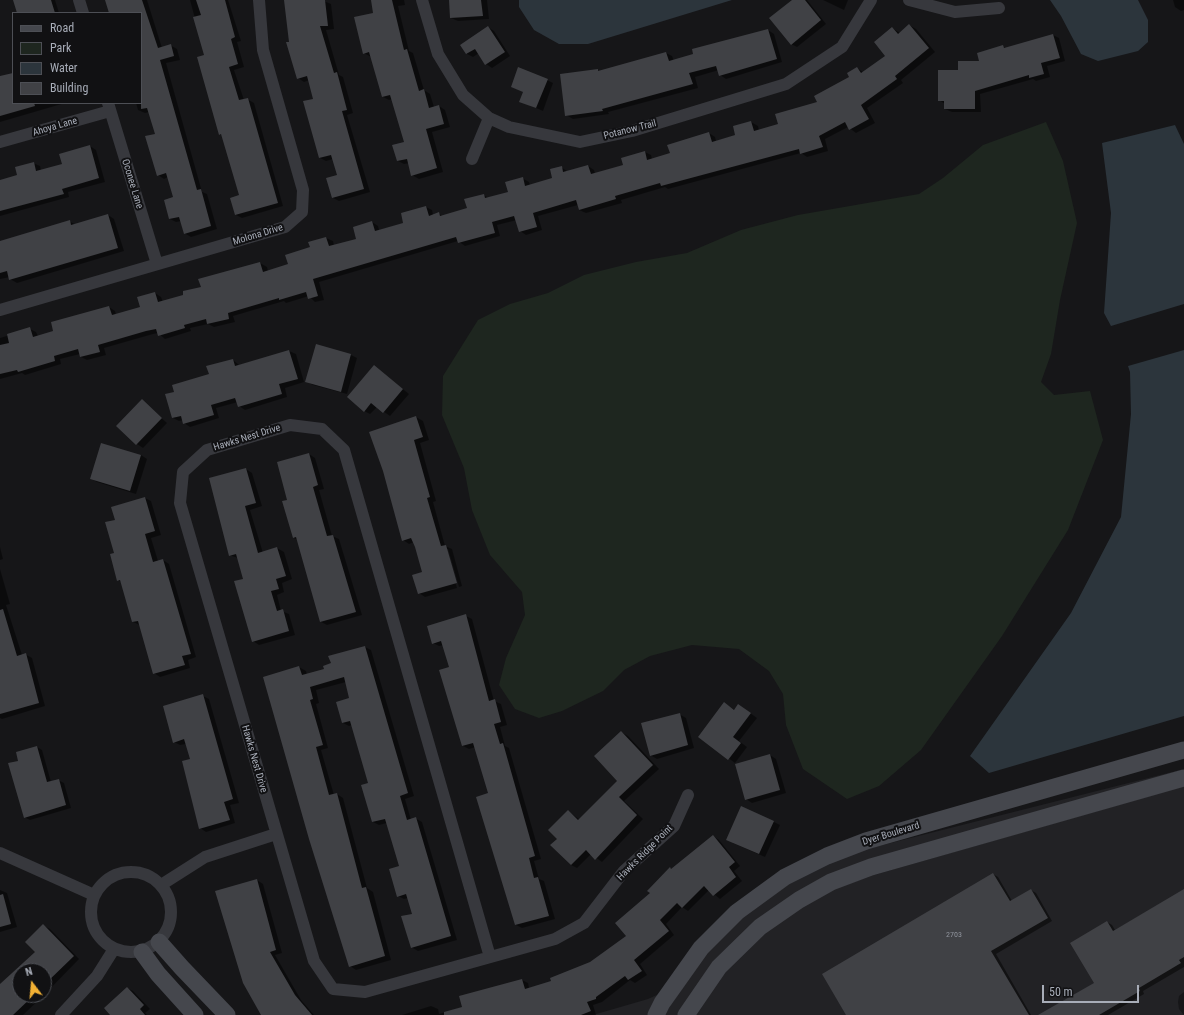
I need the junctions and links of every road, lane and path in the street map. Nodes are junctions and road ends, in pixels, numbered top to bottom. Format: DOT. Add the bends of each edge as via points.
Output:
graph roads {
  1 [pos="79,0"];
  2 [pos="259,0"];
  3 [pos="422,0"];
  4 [pos="871,0"];
  5 [pos="910,0"];
  6 [pos="999,8"];
  7 [pos="83,12"];
  8 [pos="109,107"];
  9 [pos="489,118"];
  10 [pos="0,142"];
  11 [pos="472,159"];
  12 [pos="157,264"];
  13 [pos="0,310"];
  14 [pos="1184,750"];
  15 [pos="1184,778"];
  16 [pos="688,795"];
  17 [pos="276,834"];
  18 [pos="0,853"];
  19 [pos="161,885"];
  20 [pos="94,895"];
  21 [pos="159,942"];
  22 [pos="114,949"];
  23 [pos="142,952"];
  24 [pos="490,957"];
  25 [pos="61,1015"];
  26 [pos="195,1015"];
  27 [pos="227,1015"];
  28 [pos="656,1015"];
  29 [pos="686,1015"];
  1 -- 7 [label="street"];
  2 -- 12 [label="street, Molona Drive" via="263,50 303,190 302,212 285,227"];
  3 -- 9 [label="street, Potanow Trail" via="438,54 464,96"];
  4 -- 9 [label="street, Potanow Trail" via="842,47 786,84 632,131 580,142 509,127"];
  5 -- 6 [label="street" via="955,12"];
  8 -- 10 [label="street, Ahoya Lane"];
  8 -- 12 [label="street, Oconee Lane"];
  9 -- 11 [label="street"];
  12 -- 13 [label="street, Molona Drive"];
  14 -- 28 [label="street, Dyer Boulevard" via="866,841 827,856 785,877 737,912 701,948"];
  15 -- 29 [label="street" via="871,867 831,882 760,927 719,967"];
  16 -- 24 [label="street, Hawks Ridge Point" via="674,826 624,871 584,923 555,939"];
  17 -- 19 [label="street" via="205,857"];
  17 -- 24 [label="street, Hawks Nest Drive" via="314,961 333,989 365,992"];
  17 -- 24 [label="street, Hawks Nest Drive" via="180,503 183,472 206,450 290,425 322,429 344,450"];
  18 -- 20 [label="street"];
  19 -- 20 [label="street" via="148,875 122,873 104,882"];
  19 -- 21 [label="street" via="168,895 172,914 167,932"];
  20 -- 22 [label="street" via="90,910 92,926 101,940"];
  21 -- 23 [label="street"];
  21 -- 27 [label="street"];
  22 -- 23 [label="street" via="132,953"];
  22 -- 25 [label="street" via="97,976"];
  23 -- 26 [label="street"];
}
